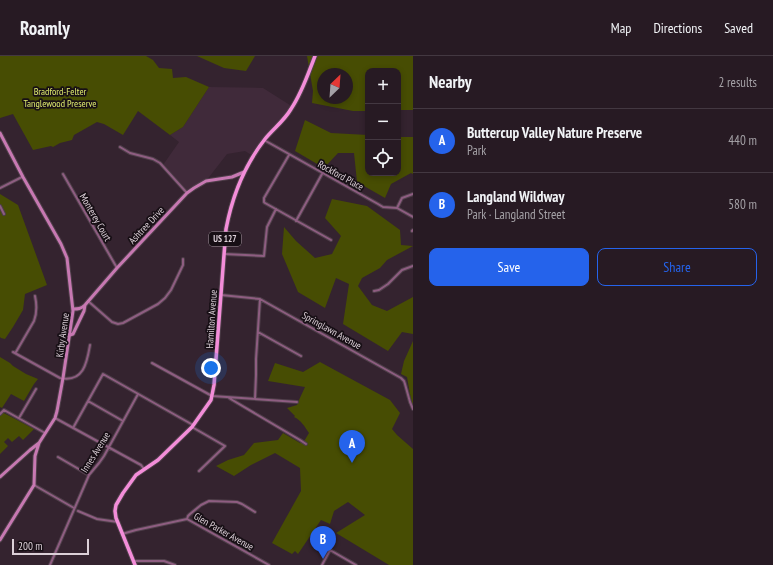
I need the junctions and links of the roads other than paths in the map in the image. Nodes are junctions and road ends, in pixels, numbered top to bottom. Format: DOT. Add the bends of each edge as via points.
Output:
graph roads {
  1 [pos="315,56"];
  2 [pos="0,133"];
  3 [pos="264,140"];
  4 [pos="120,147"];
  5 [pos="289,155"];
  6 [pos="244,172"];
  7 [pos="63,174"];
  8 [pos="322,174"];
  9 [pos="23,177"];
  10 [pos="232,177"];
  11 [pos="240,182"];
  12 [pos="0,188"];
  13 [pos="187,193"];
  14 [pos="413,194"];
  15 [pos="0,206"];
  16 [pos="397,208"];
  17 [pos="276,209"];
  18 [pos="4,214"];
  19 [pos="413,217"];
  20 [pos="296,220"];
  21 [pos="331,240"];
  22 [pos="224,254"];
  23 [pos="183,259"];
  24 [pos="413,266"];
  25 [pos="117,268"];
  26 [pos="374,291"];
  27 [pos="220,295"];
  28 [pos="35,296"];
  29 [pos="260,299"];
  30 [pos="88,301"];
  31 [pos="84,305"];
  32 [pos="73,308"];
  33 [pos="258,332"];
  34 [pos="70,335"];
  35 [pos="90,345"];
  36 [pos="301,356"];
  37 [pos="152,363"];
  38 [pos="63,378"];
  39 [pos="36,389"];
  40 [pos="138,394"];
  41 [pos="212,396"];
  42 [pos="228,398"];
  43 [pos="255,399"];
  44 [pos="88,401"];
  45 [pos="297,402"];
  46 [pos="413,409"];
  47 [pos="0,414"];
  48 [pos="19,418"];
  49 [pos="55,418"];
  50 [pos="123,421"];
  51 [pos="193,426"];
  52 [pos="73,428"];
  53 [pos="45,433"];
  54 [pos="39,443"];
  55 [pos="306,444"];
  56 [pos="108,448"];
  57 [pos="58,457"];
  58 [pos="145,470"];
  59 [pos="199,471"];
  60 [pos="89,475"];
  61 [pos="0,477"];
  62 [pos="34,485"];
  63 [pos="74,508"];
  64 [pos="78,511"];
  65 [pos="255,512"];
  66 [pos="187,519"];
  67 [pos="118,522"];
  68 [pos="122,534"];
  69 [pos="0,540"];
  70 [pos="135,563"];
  71 [pos="50,565"];
  72 [pos="175,565"];
  73 [pos="269,565"];
  74 [pos="322,565"];
  75 [pos="356,565"];
  1 -- 3 [label="main road, Hamilton Avenue / US 127" via="298,99"];
  2 -- 9 [label="street, Kirby Avenue"];
  3 -- 5 [label="street, Rockford Place"];
  3 -- 6 [label="main road, Hamilton Avenue / US 127"];
  4 -- 13 [label="street" via="130,153 159,162"];
  5 -- 8 [label="street, Rockford Place"];
  5 -- 17 [label="street" via="264,198 264,202"];
  6 -- 10 [label="street, Ashtree Drive"];
  6 -- 11 [label="main road, Hamilton Avenue / US 127"];
  7 -- 25 [label="street, Monterey Court"];
  8 -- 16 [label="street, Rockford Place" via="378,204"];
  8 -- 20 [label="street"];
  9 -- 12 [label="street"];
  9 -- 32 [label="street, Kirby Avenue" via="65,252"];
  10 -- 11 [label="street"];
  10 -- 13 [label="street, Ashtree Drive" via="206,181"];
  11 -- 22 [label="main road, Hamilton Avenue / US 127" via="230,210"];
  13 -- 25 [label="street, Ashtree Drive"];
  14 -- 16 [label="street" via="402,198"];
  15 -- 18 [label="street"];
  16 -- 19 [label="street, Rockford Place"];
  17 -- 20 [label="street"];
  17 -- 22 [label="street" via="267,227 264,256"];
  20 -- 21 [label="street"];
  22 -- 27 [label="main road, Hamilton Avenue / US 127"];
  23 -- 30 [label="street" via="183,265 165,298 123,323 112,322"];
  24 -- 26 [label="street" via="402,270 392,281"];
  25 -- 30 [label="street, Ashtree Drive"];
  27 -- 29 [label="street, Springlawn Avenue"];
  27 -- 41 [label="main road, Hamilton Avenue / US 127"];
  28 -- 38 [label="street" via="36,316 15,352"];
  29 -- 33 [label="street"];
  29 -- 46 [label="street, Springlawn Avenue" via="401,378"];
  30 -- 31 [label="street, Ashtree Drive"];
  31 -- 32 [label="street, Ashtree Drive" via="79,309"];
  31 -- 34 [label="street" via="84,311 73,334"];
  32 -- 34 [label="street, Kirby Avenue"];
  33 -- 36 [label="street"];
  33 -- 43 [label="street"];
  34 -- 38 [label="street, Kirby Avenue"];
  35 -- 38 [label="street" via="84,370 76,376"];
  37 -- 41 [label="street"];
  38 -- 49 [label="street, Kirby Avenue"];
  39 -- 48 [label="street"];
  40 -- 44 [label="street" via="103,374"];
  40 -- 50 [label="street, Innes Avenue"];
  40 -- 51 [label="street"];
  41 -- 42 [label="street"];
  41 -- 51 [label="main road, Hamilton Avenue / US 127"];
  42 -- 43 [label="street"];
  42 -- 55 [label="street"];
  43 -- 45 [label="street"];
  44 -- 50 [label="street"];
  44 -- 52 [label="street"];
  47 -- 48 [label="street" via="4,410"];
  48 -- 53 [label="street"];
  49 -- 52 [label="street"];
  49 -- 53 [label="street, Kirby Avenue"];
  50 -- 56 [label="street, Innes Avenue"];
  51 -- 58 [label="main road, Hamilton Avenue / US 127"];
  51 -- 59 [label="street" via="225,446"];
  52 -- 56 [label="street"];
  53 -- 54 [label="street, Kirby Avenue"];
  54 -- 61 [label="street"];
  54 -- 62 [label="street, Kirby Avenue" via="35,456"];
  56 -- 58 [label="street"];
  56 -- 60 [label="street, Innes Avenue"];
  57 -- 60 [label="street"];
  58 -- 67 [label="main road, Hamilton Avenue / US 127" via="133,478 118,500 115,511"];
  60 -- 63 [label="street, Innes Avenue"];
  62 -- 63 [label="street"];
  62 -- 69 [label="street, Kirby Avenue"];
  63 -- 71 [label="street, Innes Avenue"];
  64 -- 67 [label="street" via="97,519"];
  65 -- 66 [label="street" via="240,503 209,502 204,503"];
  66 -- 68 [label="street, Glen Parker Avenue"];
  66 -- 73 [label="street, Glen Parker Avenue"];
  67 -- 68 [label="main road, Hamilton Avenue / US 127"];
  68 -- 70 [label="main road, Hamilton Avenue / US 127"];
  70 -- 72 [label="street" via="164,561"];
  74 -- 75 [label="street" via="330,550"];
}
